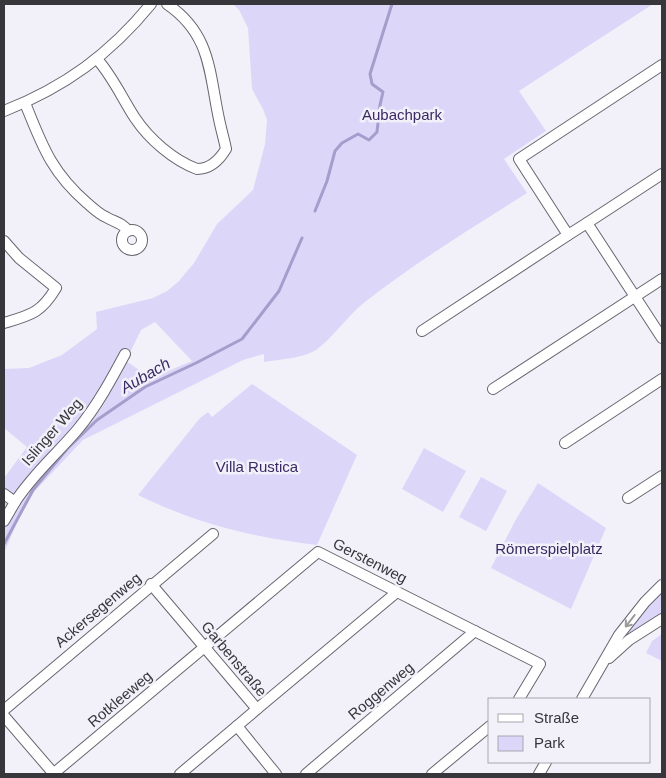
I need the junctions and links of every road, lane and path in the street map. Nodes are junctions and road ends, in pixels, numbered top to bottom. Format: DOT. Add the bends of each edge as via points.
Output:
graph roads {
  1 [pos="151,4"];
  2 [pos="167,4"];
  3 [pos="97,59"];
  4 [pos="662,65"];
  5 [pos="25,102"];
  6 [pos="4,110"];
  7 [pos="662,174"];
  8 [pos="587,223"];
  9 [pos="128,231"];
  10 [pos="568,236"];
  11 [pos="4,242"];
  12 [pos="662,279"];
  13 [pos="635,297"];
  14 [pos="4,323"];
  15 [pos="422,331"];
  16 [pos="662,338"];
  17 [pos="125,354"];
  18 [pos="662,379"];
  19 [pos="493,389"];
  20 [pos="565,443"];
  21 [pos="662,476"];
  22 [pos="4,494"];
  23 [pos="628,498"];
  24 [pos="15,502"];
  25 [pos="4,521"];
  26 [pos="213,534"];
  27 [pos="151,584"];
  28 [pos="662,585"];
  29 [pos="397,592"];
  30 [pos="662,619"];
  31 [pos="475,632"];
  32 [pos="205,648"];
  33 [pos="603,664"];
  34 [pos="520,698"];
  35 [pos="583,698"];
  36 [pos="257,709"];
  37 [pos="4,710"];
  38 [pos="4,716"];
  39 [pos="237,726"];
  40 [pos="488,728"];
  41 [pos="545,763"];
  42 [pos="53,774"];
  43 [pos="180,774"];
  44 [pos="276,774"];
  45 [pos="306,774"];
  46 [pos="432,774"];
  47 [pos="539,774"];
  1 -- 3 [label="street" via="120,40"];
  2 -- 3 [label="street" via="194,29 207,56 226,149 215,162 198,169 159,145 135,118"];
  3 -- 5 [label="street" via="54,88"];
  4 -- 10 [label="street" via="519,159"];
  5 -- 6 [label="street"];
  5 -- 9 [label="street" via="54,169 88,204"];
  7 -- 8 [label="street"];
  8 -- 10 [label="street"];
  8 -- 13 [label="street"];
  10 -- 15 [label="street"];
  11 -- 14 [label="street" via="56,288 37,312"];
  12 -- 13 [label="street"];
  13 -- 16 [label="street"];
  13 -- 19 [label="street"];
  17 -- 24 [label="street, Islinger Weg" via="105,391 79,428 38,470"];
  18 -- 20 [label="street"];
  21 -- 23 [label="street"];
  22 -- 24 [label="street"];
  24 -- 25 [label="street, Islinger Weg"];
  26 -- 27 [label="street, Ackersegenweg"];
  27 -- 32 [label="street, Garbenstraße"];
  27 -- 37 [label="street, Ackersegenweg"];
  28 -- 33 [label="street, one-way" via="619,635"];
  29 -- 31 [label="street, Gerstenweg"];
  29 -- 32 [label="street, Gerstenweg" via="318,552"];
  29 -- 36 [label="street"];
  30 -- 33 [label="street" via="629,640"];
  31 -- 34 [label="street, Gerstenweg" via="540,664"];
  31 -- 45 [label="street, Roggenweg"];
  32 -- 36 [label="street, Garbenstraße"];
  32 -- 42 [label="street, Rotkleeweg"];
  33 -- 35 [label="street"];
  36 -- 39 [label="street, Garbenstraße"];
  38 -- 42 [label="street"];
  39 -- 43 [label="street, Garbenstraße"];
  39 -- 44 [label="street"];
  40 -- 46 [label="street"];
  41 -- 47 [label="street"];
}
